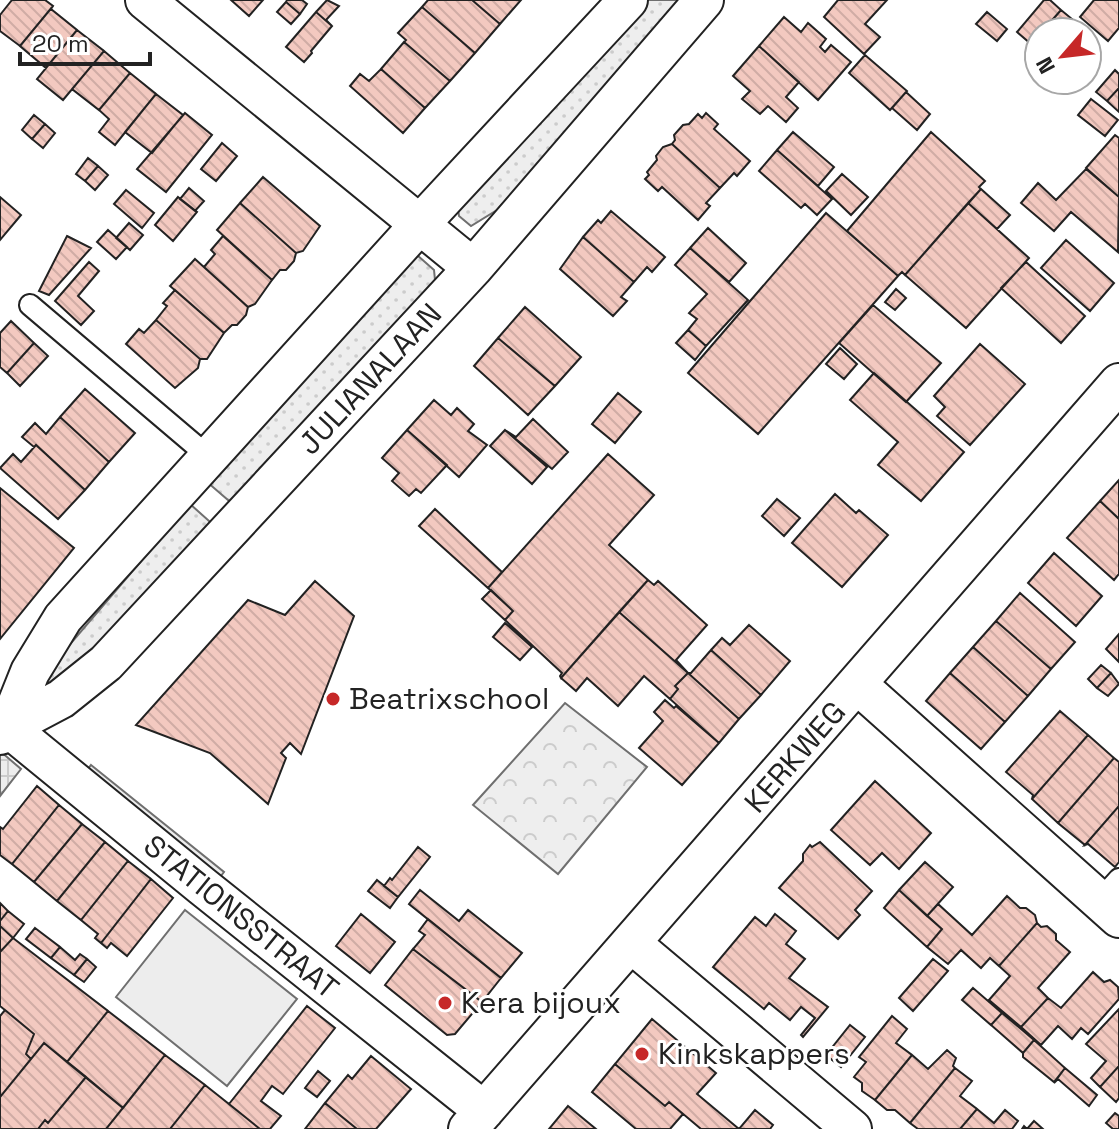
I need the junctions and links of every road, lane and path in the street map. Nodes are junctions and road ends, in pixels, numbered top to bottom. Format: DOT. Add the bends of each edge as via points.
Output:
graph roads {
  1 [pos="145,0"];
  2 [pos="628,0"];
  3 [pos="704,0"];
  4 [pos="420,224"];
  5 [pos="473,268"];
  6 [pos="30,305"];
  7 [pos="1119,383"];
  8 [pos="209,457"];
  9 [pos="858,685"];
  10 [pos="3,728"];
  11 [pos="1113,899"];
  12 [pos="632,944"];
  13 [pos="476,1120"];
  14 [pos="852,1129"];
  1 -- 4 [label="street"];
  2 -- 4 [label="street"];
  3 -- 5 [label="street, JULIANALAAN"];
  4 -- 5 [label="street"];
  4 -- 8 [label="street"];
  5 -- 10 [label="street, JULIANALAAN" via="106,663 61,699"];
  6 -- 8 [label="lane"];
  7 -- 9 [label="street, KERKWEG"];
  8 -- 10 [label="street" via="63,618"];
  9 -- 11 [label="street"];
  9 -- 12 [label="street, KERKWEG"];
  10 -- 13 [label="street, STATIONSSTRAAT" via="202,886"];
  12 -- 13 [label="street, KERKWEG"];
  12 -- 14 [label="street"];
}
